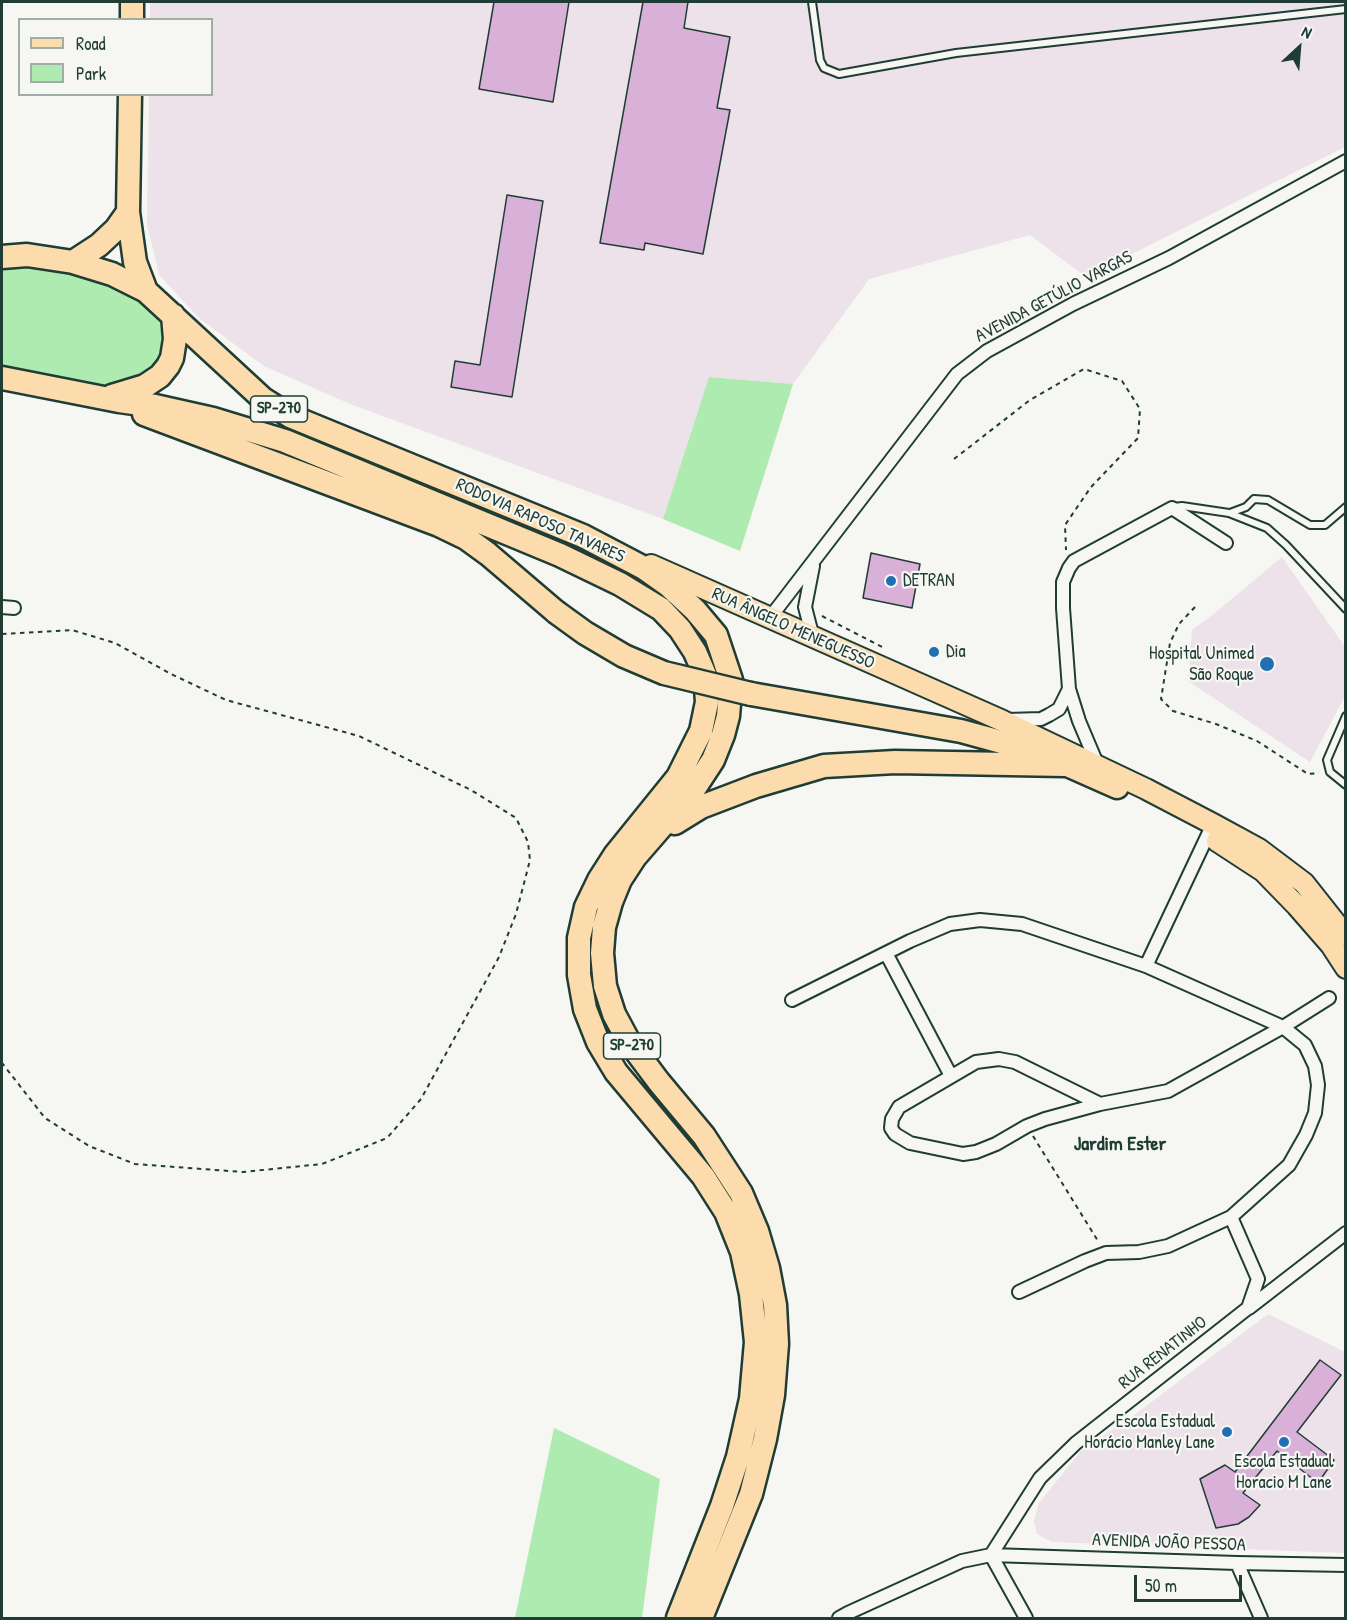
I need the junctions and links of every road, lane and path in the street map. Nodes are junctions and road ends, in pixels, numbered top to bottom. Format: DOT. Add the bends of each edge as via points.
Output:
graph roads {
  1 [pos="132,2"];
  2 [pos="812,2"];
  3 [pos="1346,9"];
  4 [pos="132,18"];
  5 [pos="130,96"];
  6 [pos="1346,161"];
  7 [pos="128,212"];
  8 [pos="2,257"];
  9 [pos="73,262"];
  10 [pos="146,291"];
  11 [pos="172,315"];
  12 [pos="2,378"];
  13 [pos="112,399"];
  14 [pos="954,459"];
  15 [pos="1346,507"];
  16 [pos="1172,508"];
  17 [pos="1229,513"];
  18 [pos="582,536"];
  19 [pos="1226,543"];
  20 [pos="814,562"];
  21 [pos="1066,574"];
  22 [pos="1195,607"];
  23 [pos="1346,609"];
  24 [pos="769,619"];
  25 [pos="2,634"];
  26 [pos="813,638"];
  27 [pos="1070,689"];
  28 [pos="1346,716"];
  29 [pos="1003,721"];
  30 [pos="1065,765"];
  31 [pos="1098,766"];
  32 [pos="1330,772"];
  33 [pos="1346,785"];
  34 [pos="1117,787"];
  35 [pos="1210,830"];
  36 [pos="651,839"];
  37 [pos="1346,936"];
  38 [pos="886,953"];
  39 [pos="1146,966"];
  40 [pos="1346,968"];
  41 [pos="1329,998"];
  42 [pos="792,1000"];
  43 [pos="1283,1027"];
  44 [pos="2,1063"];
  45 [pos="951,1076"];
  46 [pos="1100,1104"];
  47 [pos="1027,1126"];
  48 [pos="1231,1217"];
  49 [pos="1346,1233"];
  50 [pos="1106,1253"];
  51 [pos="1019,1292"];
  52 [pos="1248,1308"];
  53 [pos="991,1555"];
  54 [pos="1237,1563"];
  55 [pos="1346,1564"];
  56 [pos="678,1618"];
  57 [pos="701,1618"];
  58 [pos="839,1618"];
  59 [pos="1026,1618"];
  60 [pos="1261,1618"];
  1 -- 4 [label="highway"];
  2 -- 3 [label="lane" via="820,60 824,68 839,74 956,52"];
  5 -- 7 [label="highway"];
  6 -- 20 [label="street, AVENIDA GETÚLIO VARGAS" via="987,351 957,374"];
  7 -- 9 [label="highway" via="99,245"];
  7 -- 10 [label="highway" via="135,262"];
  8 -- 9 [label="highway, RODOVIA RAPOSO TAVARES / SP-270" via="27,255"];
  9 -- 10 [label="highway, RODOVIA RAPOSO TAVARES / SP-270" via="112,274"];
  10 -- 11 [label="highway, RODOVIA RAPOSO TAVARES / SP-270"];
  11 -- 13 [label="highway" via="176,339 172,358 160,376 145,387"];
  11 -- 18 [label="highway, RODOVIA RAPOSO TAVARES / SP-270" via="262,399 290,416"];
  12 -- 13 [label="highway, RODOVIA RAPOSO TAVARES / SP-270"];
  13 -- 30 [label="highway, bridge" via="466,538 585,633 664,674 751,694 961,730 1038,752"];
  13 -- 56 [label="highway, RODOVIA RAPOSO TAVARES / SP-270" via="213,419 285,441 560,555 661,609 695,652 705,675 707,702 701,731 678,777 599,880 586,908 579,938 579,975 585,1009 598,1042 616,1071 703,1176 726,1212 742,1252 752,1293 756,1342 751,1399 738,1457"];
  14 -- 21 [label="path" via="1030,400 1084,369 1122,381 1140,409 1137,438 1091,487 1065,525"];
  15 -- 17 [label="lane" via="1325,525 1310,525 1268,500 1254,499 1246,507"];
  16 -- 17 [label="lane"];
  16 -- 19 [label="street"];
  16 -- 21 [label="street" via="1074,561"];
  17 -- 23 [label="lane" via="1266,528"];
  18 -- 24 [label="main road, RUA ÂNGELO MENEGUESSO / SP-270"];
  18 -- 36 [label="highway, RODOVIA RAPOSO TAVARES / SP-270" via="644,568 684,599 716,635 731,680 728,716 712,760 694,789"];
  20 -- 24 [label="street, AVENIDA GETÚLIO VARGAS"];
  20 -- 26 [label="street, AVENIDA GETÚLIO VARGAS" via="805,607"];
  21 -- 27 [label="street" via="1063,608"];
  22 -- 32 [label="path" via="1179,624 1170,643 1161,699 1173,711 1257,741 1308,774"];
  24 -- 26 [label="main road, RUA ÂNGELO MENEGUESSO / SP-270"];
  25 -- 44 [label="path" via="72,630 115,643 226,700 359,736 471,790 516,818 528,842 530,860 516,914 499,957 421,1099 387,1138 322,1164 243,1172 135,1164 89,1146 45,1118"];
  26 -- 29 [label="main road, RUA ÂNGELO MENEGUESSO / SP-270"];
  27 -- 29 [label="street" via="1059,709 1049,716"];
  27 -- 31 [label="street"];
  28 -- 32 [label="lane" via="1328,760"];
  29 -- 31 [label="main road, RUA ÂNGELO MENEGUESSO"];
  30 -- 34 [label="highway"];
  30 -- 36 [label="highway" via="895,762 824,766 701,807"];
  31 -- 35 [label="main road, RUA ÂNGELO MENEGUESSO" via="1146,789"];
  32 -- 33 [label="lane"];
  34 -- 35 [label="main road"];
  35 -- 37 [label="main road" via="1259,849 1304,883"];
  35 -- 39 [label="street"];
  35 -- 40 [label="main road" via="1263,871 1324,937"];
  36 -- 57 [label="highway, RODOVIA RAPOSO TAVARES / SP-270" via="635,856 611,902 602,953 605,986 629,1042 704,1136 741,1194 757,1231 775,1305 777,1344 765,1439 751,1494"];
  38 -- 39 [label="street" via="950,924 980,920 1022,924"];
  38 -- 42 [label="street"];
  38 -- 45 [label="street"];
  39 -- 43 [label="street"];
  41 -- 43 [label="street"];
  43 -- 46 [label="street" via="1168,1091"];
  43 -- 48 [label="street" via="1305,1045 1315,1066 1315,1113 1289,1166"];
  45 -- 46 [label="street" via="976,1062 1015,1062"];
  45 -- 47 [label="street" via="899,1107 892,1119 895,1134 910,1143 963,1154 996,1144"];
  46 -- 47 [label="street"];
  47 -- 50 [label="path"];
  48 -- 50 [label="street" via="1168,1246"];
  48 -- 52 [label="street" via="1258,1280"];
  49 -- 52 [label="street, RUA RENATINHO"];
  50 -- 51 [label="street"];
  52 -- 53 [label="street, RUA RENATINHO" via="1054,1464 1040,1478"];
  53 -- 54 [label="street, AVENIDA JOÃO PESSOA"];
  53 -- 58 [label="street, AVENIDA JOÃO PESSOA" via="962,1561"];
  53 -- 59 [label="street"];
  54 -- 55 [label="street, AVENIDA JOÃO PESSOA"];
  54 -- 60 [label="street"];
}
